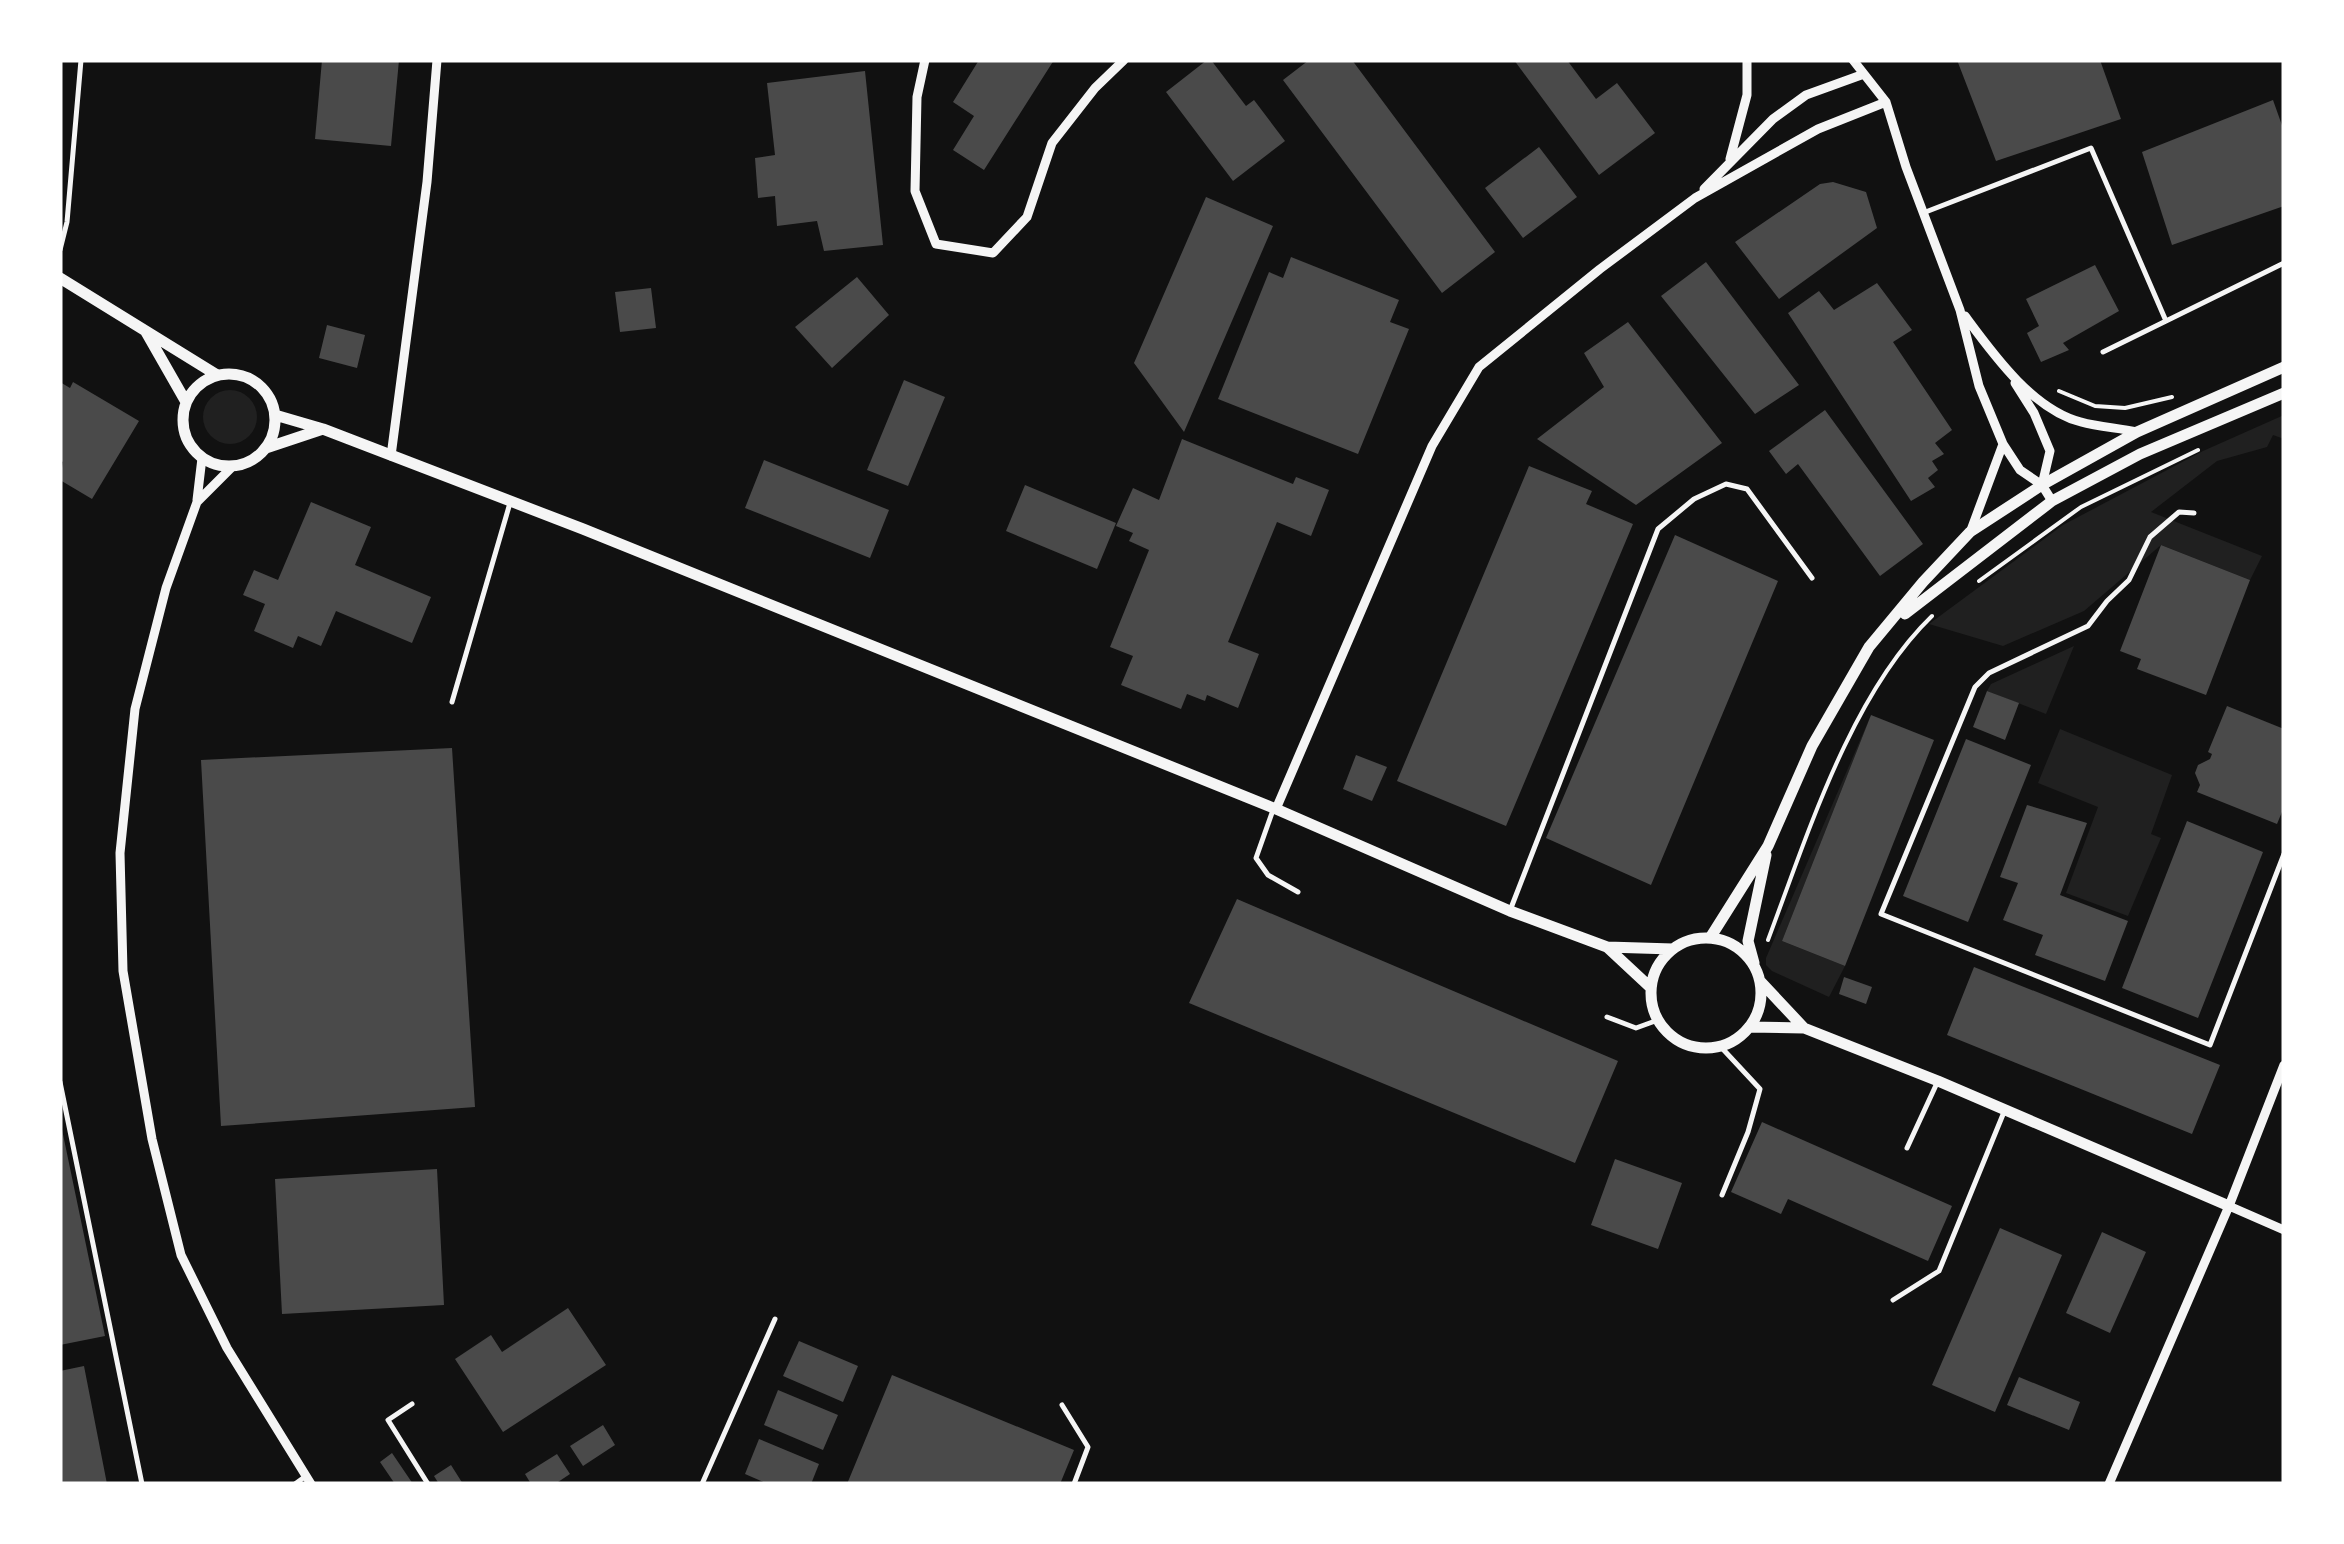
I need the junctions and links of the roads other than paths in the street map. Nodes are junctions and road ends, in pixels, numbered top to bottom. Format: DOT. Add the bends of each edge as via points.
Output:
graph roads {
  1 [pos="81,60"];
  2 [pos="437,60"];
  3 [pos="925,60"];
  4 [pos="1124,60"];
  5 [pos="1746,60"];
  6 [pos="1854,60"];
  7 [pos="1864,74"];
  8 [pos="1886,102"];
  9 [pos="1730,162"];
  10 [pos="1695,198"];
  11 [pos="1924,213"];
  12 [pos="60,250"];
  13 [pos="2284,264"];
  14 [pos="60,278"];
  15 [pos="1960,310"];
  16 [pos="2166,321"];
  17 [pos="144,330"];
  18 [pos="2103,352"];
  19 [pos="2284,366"];
  20 [pos="217,374"];
  21 [pos="2011,377"];
  22 [pos="2284,393"];
  23 [pos="186,402"];
  24 [pos="275,415"];
  25 [pos="323,429"];
  26 [pos="2137,432"];
  27 [pos="2003,444"];
  28 [pos="266,448"];
  29 [pos="391,456"];
  30 [pos="202,458"];
  31 [pos="233,466"];
  32 [pos="2042,485"];
  33 [pos="2052,501"];
  34 [pos="197,502"];
  35 [pos="510,503"];
  36 [pos="2194,514"];
  37 [pos="1970,532"];
  38 [pos="1812,578"];
  39 [pos="1889,625"];
  40 [pos="452,702"];
  41 [pos="1275,810"];
  42 [pos="1768,846"];
  43 [pos="2284,854"];
  44 [pos="1298,892"];
  45 [pos="1510,911"];
  46 [pos="1710,938"];
  47 [pos="1607,947"];
  48 [pos="1673,949"];
  49 [pos="1758,975"];
  50 [pos="1651,988"];
  51 [pos="1607,1017"];
  52 [pos="1658,1020"];
  53 [pos="1749,1027"];
  54 [pos="1804,1028"];
  55 [pos="1720,1046"];
  56 [pos="2284,1065"];
  57 [pos="1938,1081"];
  58 [pos="60,1082"];
  59 [pos="2005,1110"];
  60 [pos="1907,1148"];
  61 [pos="1722,1195"];
  62 [pos="2229,1206"];
  63 [pos="2284,1230"];
  64 [pos="1893,1300"];
  65 [pos="776,1319"];
  66 [pos="412,1404"];
  67 [pos="1062,1405"];
  68 [pos="308,1480"];
  69 [pos="142,1484"];
  70 [pos="295,1484"];
  71 [pos="428,1484"];
  72 [pos="702,1484"];
  73 [pos="1074,1484"];
  74 [pos="2109,1484"];
  1 -- 12 [label="lane"];
  2 -- 29 [label="street"];
  3 -- 4 [label="street" via="917,97 916,191 936,244 993,254 1027,217 1052,143"];
  5 -- 9 [label="street" via="1747,96"];
  6 -- 7 [label="street"];
  7 -- 8 [label="street"];
  7 -- 9 [label="street" via="1806,95"];
  8 -- 10 [label="street" via="1818,129"];
  8 -- 11 [label="street"];
  9 -- 10 [label="street"];
  10 -- 41 [label="street" via="1479,368 1432,446"];
  11 -- 15 [label="street"];
  11 -- 16 [label="lane" via="2091,148"];
  13 -- 16 [label="lane"];
  14 -- 17 [label="street"];
  15 -- 21 [label="street"];
  15 -- 27 [label="street" via="1978,386"];
  16 -- 18 [label="lane"];
  17 -- 20 [label="street"];
  17 -- 23 [label="street"];
  19 -- 26 [label="street"];
  20 -- 23 [label="street" via="198,384"];
  20 -- 24 [label="street" via="249,377 262,386"];
  21 -- 26 [label="street" via="2077,422"];
  21 -- 32 [label="street" via="2050,451"];
  22 -- 33 [label="street" via="2140,454"];
  23 -- 30 [label="street" via="184,432"];
  24 -- 25 [label="street"];
  24 -- 28 [label="street"];
  25 -- 28 [label="street"];
  25 -- 29 [label="street"];
  26 -- 32 [label="street"];
  27 -- 32 [label="street" via="2020,470"];
  27 -- 37 [label="street"];
  28 -- 31 [label="street"];
  29 -- 35 [label="street"];
  30 -- 31 [label="street"];
  30 -- 34 [label="street"];
  31 -- 34 [label="street"];
  32 -- 33 [label="street"];
  32 -- 37 [label="street"];
  33 -- 39 [label="street"];
  34 -- 68 [label="street" via="166,588 136,709 120,853 123,971 152,1139 181,1255 227,1348"];
  35 -- 40 [label="lane"];
  35 -- 41 [label="street"];
  36 -- 43 [label="lane" via="2180,512 2150,537 2129,580 2088,626 1988,673 1974,687 1881,914 2210,1045"];
  37 -- 39 [label="street"];
  38 -- 45 [label="lane" via="1747,490 1726,484 1694,498 1658,529"];
  39 -- 42 [label="street" via="1869,647 1812,746"];
  41 -- 44 [label="lane" via="1256,858 1268,875"];
  41 -- 45 [label="street"];
  42 -- 46 [label="street"];
  42 -- 49 [label="street" via="1748,941"];
  45 -- 47 [label="street"];
  46 -- 48 [label="street"];
  46 -- 49 [label="street" via="1737,947"];
  47 -- 48 [label="street"];
  47 -- 50 [label="street"];
  48 -- 50 [label="street"];
  49 -- 53 [label="street" via="1761,997"];
  49 -- 54 [label="street"];
  50 -- 52 [label="street"];
  51 -- 52 [label="lane" via="1636,1028"];
  52 -- 55 [label="street" via="1684,1044"];
  53 -- 54 [label="street"];
  53 -- 55 [label="street"];
  54 -- 57 [label="street"];
  55 -- 61 [label="lane" via="1760,1090"];
  56 -- 62 [label="street"];
  57 -- 59 [label="street"];
  57 -- 60 [label="lane"];
  58 -- 69 [label="lane"];
  59 -- 62 [label="street"];
  59 -- 64 [label="lane" via="1939,1271"];
  62 -- 63 [label="street"];
  62 -- 74 [label="street"];
  65 -- 72 [label="lane"];
  66 -- 71 [label="lane" via="388,1420"];
  67 -- 73 [label="lane" via="1088,1447"];
  68 -- 70 [label="lane"];
}
